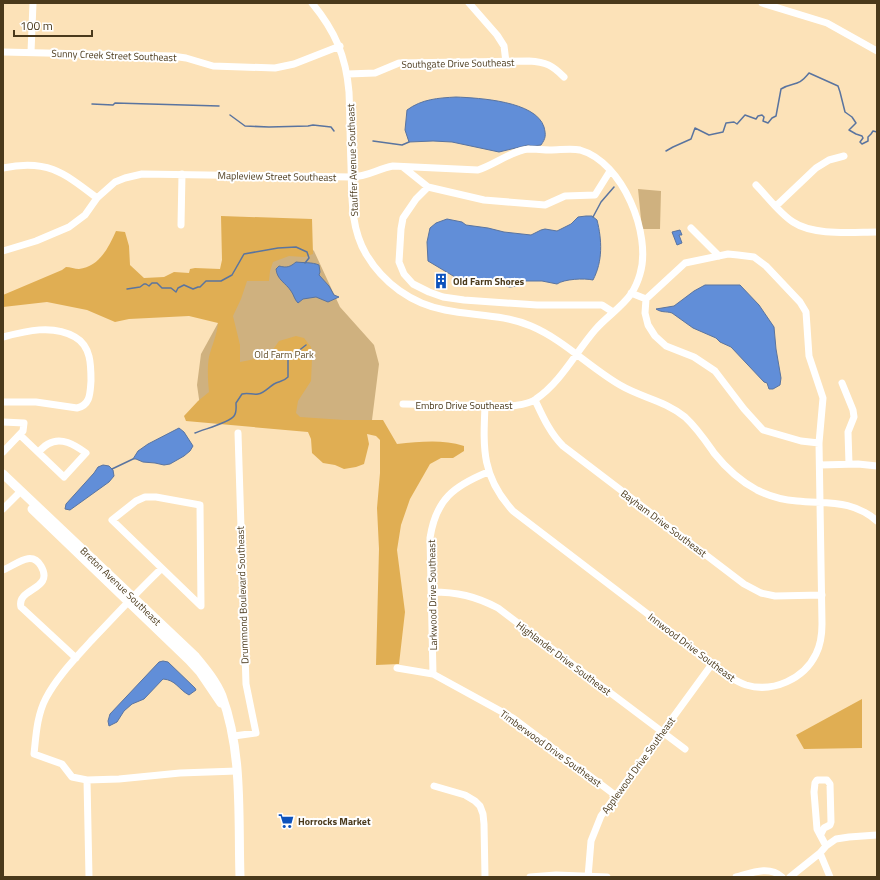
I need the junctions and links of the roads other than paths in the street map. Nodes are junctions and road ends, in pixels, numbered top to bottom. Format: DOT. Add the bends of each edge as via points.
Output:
graph roads {
  1 [pos="33,3"];
  2 [pos="312,3"];
  3 [pos="468,3"];
  4 [pos="762,3"];
  5 [pos="340,46"];
  6 [pos="877,51"];
  7 [pos="3,52"];
  8 [pos="31,52"];
  9 [pos="506,62"];
  10 [pos="348,74"];
  11 [pos="564,77"];
  12 [pos="844,156"];
  13 [pos="403,167"];
  14 [pos="3,168"];
  15 [pos="610,171"];
  16 [pos="182,174"];
  17 [pos="351,177"];
  18 [pos="756,185"];
  19 [pos="428,187"];
  20 [pos="97,198"];
  21 [pos="776,206"];
  22 [pos="181,226"];
  23 [pos="692,228"];
  24 [pos="877,232"];
  25 [pos="3,251"];
  26 [pos="719,256"];
  27 [pos="631,294"];
  28 [pos="646,298"];
  29 [pos="613,312"];
  30 [pos="3,337"];
  31 [pos="576,354"];
  32 [pos="842,383"];
  33 [pos="535,400"];
  34 [pos="3,402"];
  35 [pos="403,404"];
  36 [pos="485,406"];
  37 [pos="3,422"];
  38 [pos="238,432"];
  39 [pos="20,435"];
  40 [pos="819,443"];
  41 [pos="4,450"];
  42 [pos="38,452"];
  43 [pos="820,464"];
  44 [pos="849,464"];
  45 [pos="877,466"];
  46 [pos="488,472"];
  47 [pos="3,474"];
  48 [pos="3,482"];
  49 [pos="19,493"];
  50 [pos="820,502"];
  51 [pos="3,509"];
  52 [pos="877,521"];
  53 [pos="161,569"];
  54 [pos="3,570"];
  55 [pos="432,592"];
  56 [pos="822,595"];
  57 [pos="130,600"];
  58 [pos="76,658"];
  59 [pos="712,664"];
  60 [pos="397,668"];
  61 [pos="433,674"];
  62 [pos="662,733"];
  63 [pos="234,736"];
  64 [pos="686,749"];
  65 [pos="237,771"];
  66 [pos="87,780"];
  67 [pos="434,786"];
  68 [pos="615,795"];
  69 [pos="821,834"];
  70 [pos="877,835"];
  71 [pos="826,846"];
  72 [pos="820,854"];
  73 [pos="801,874"];
  74 [pos="89,877"];
  75 [pos="240,877"];
  76 [pos="485,877"];
  77 [pos="530,877"];
  78 [pos="588,877"];
  79 [pos="607,877"];
  80 [pos="736,877"];
  81 [pos="782,877"];
  82 [pos="790,877"];
  83 [pos="830,877"];
  1 -- 8 [label="street"];
  2 -- 5 [label="street, Stauffer Avenue Southeast" via="331,28"];
  3 -- 9 [label="street" via="497,35 504,46"];
  4 -- 6 [label="street" via="827,23"];
  5 -- 8 [label="street, Sunny Creek Street Southeast" via="294,64 275,68 213,66 172,56"];
  5 -- 10 [label="street, Stauffer Avenue Southeast"];
  7 -- 8 [label="street, Sunny Creek Street Southeast"];
  9 -- 10 [label="street, Southgate Drive Southeast" via="399,63 375,73"];
  9 -- 11 [label="street, Southgate Drive Southeast" via="546,63"];
  10 -- 17 [label="street, Stauffer Avenue Southeast"];
  12 -- 21 [label="street" via="829,160 816,168"];
  13 -- 15 [label="street, Mapleview Street Southeast" via="478,170 528,149 567,149 580,150 596,158"];
  13 -- 17 [label="street, Mapleview Street Southeast" via="381,168 369,175"];
  13 -- 19 [label="street"];
  14 -- 20 [label="street" via="28,165 52,169"];
  15 -- 19 [label="street" via="595,195 565,196 545,205 484,200"];
  15 -- 27 [label="street, Mapleview Street Southeast" via="629,197 641,235 642,268"];
  16 -- 17 [label="street, Mapleview Street Southeast"];
  16 -- 20 [label="street, Mapleview Street Southeast" via="142,174 125,178 115,182"];
  16 -- 22 [label="street"];
  17 -- 31 [label="street, Stauffer Avenue Southeast" via="353,215 366,255 379,272 403,294 424,305 493,316 532,326"];
  18 -- 21 [label="street"];
  19 -- 29 [label="street" via="403,218 401,229 399,262 404,274 413,284 444,297 464,300 536,305 602,305"];
  20 -- 25 [label="street, Mapleview Street Southeast" via="85,215 69,227"];
  21 -- 24 [label="street" via="792,221 811,230"];
  23 -- 26 [label="street"];
  26 -- 28 [label="street, Innwood Drive Southeast" via="685,263"];
  26 -- 40 [label="street, Innwood Drive Southeast" via="728,254 754,257 766,266 800,302 806,312 809,356 822,398"];
  27 -- 28 [label="street"];
  27 -- 29 [label="street, Embro Drive Southeast"];
  28 -- 40 [label="street" via="645,313 648,325 655,336 666,346 694,357 715,372 763,430 801,441"];
  29 -- 31 [label="street, Embro Drive Southeast" via="594,330"];
  30 -- 34 [label="street" via="38,329 63,332 79,340 91,362 90,396 82,407 36,402"];
  31 -- 33 [label="street, Embro Drive Southeast" via="555,382"];
  31 -- 50 [label="street, Stauffer Avenue Southeast" via="622,386 665,404 681,414 727,468 748,484 784,499"];
  32 -- 44 [label="street" via="854,417 848,432"];
  33 -- 36 [label="street, Embro Drive Southeast" via="514,406"];
  33 -- 56 [label="street, Bayham Drive Southeast" via="548,428 563,446 744,584 761,593 775,596"];
  35 -- 36 [label="street, Embro Drive Southeast"];
  36 -- 46 [label="street, Innwood Drive Southeast" via="484,443"];
  37 -- 39 [label="street" via="24,423"];
  38 -- 63 [label="street, Drummond Boulevard Southeast" via="246,684 256,733"];
  39 -- 41 [label="street"];
  39 -- 42 [label="street"];
  40 -- 43 [label="street, Innwood Drive Southeast"];
  42 -- 42 [label="street" via="64,477 86,452 76,445 56,441"];
  43 -- 44 [label="street"];
  43 -- 50 [label="street, Innwood Drive Southeast"];
  44 -- 45 [label="street"];
  46 -- 55 [label="street, Larkwood Drive Southeast" via="454,489 446,497 434,519 430,538"];
  46 -- 59 [label="street, Innwood Drive Southeast" via="501,498 513,511"];
  47 -- 49 [label="main road, Breton Avenue Southeast"];
  48 -- 49 [label="main road, Breton Avenue Southeast"];
  49 -- 51 [label="street"];
  49 -- 57 [label="main road, Breton Avenue Southeast"];
  50 -- 52 [label="street, Stauffer Avenue Southeast" via="847,504 862,510"];
  50 -- 56 [label="street, Innwood Drive Southeast"];
  53 -- 53 [label="street" via="112,520 145,497 200,505 201,606"];
  53 -- 57 [label="street"];
  54 -- 58 [label="street" via="27,558 38,562 43,572 43,580 22,597 20,607"];
  55 -- 61 [label="street, Larkwood Drive Southeast"];
  55 -- 62 [label="street, Highlander Drive Southeast" via="465,594 498,608"];
  56 -- 59 [label="street, Innwood Drive Southeast" via="822,636 816,654 806,669 791,680 768,687 746,685"];
  57 -- 58 [label="street"];
  57 -- 63 [label="main road, Breton Avenue Southeast" via="196,668 225,708"];
  58 -- 66 [label="street" via="45,699 38,721 34,754 62,764 72,777"];
  59 -- 62 [label="street, Applewood Drive Southeast"];
  60 -- 61 [label="street, Timberwood Drive Southeast"];
  61 -- 68 [label="street, Timberwood Drive Southeast" via="512,718"];
  62 -- 64 [label="street, Highlander Drive Southeast"];
  62 -- 68 [label="street, Applewood Drive Southeast"];
  63 -- 65 [label="main road, Breton Avenue Southeast"];
  65 -- 66 [label="street"];
  65 -- 75 [label="main road, Breton Avenue Southeast"];
  66 -- 74 [label="street"];
  67 -- 76 [label="street" via="465,796 480,806 484,814"];
  68 -- 78 [label="street, Applewood Drive Southeast" via="596,827 589,856"];
  69 -- 69 [label="street" via="817,829 814,792 815,783 821,779 827,780 830,784 831,822"];
  69 -- 71 [label="street"];
  70 -- 71 [label="street" via="836,839"];
  71 -- 72 [label="street"];
  72 -- 73 [label="street"];
  72 -- 83 [label="street"];
  73 -- 82 [label="street"];
  77 -- 78 [label="street"];
  78 -- 79 [label="street"];
  80 -- 81 [label="street" via="770,870"];
}
